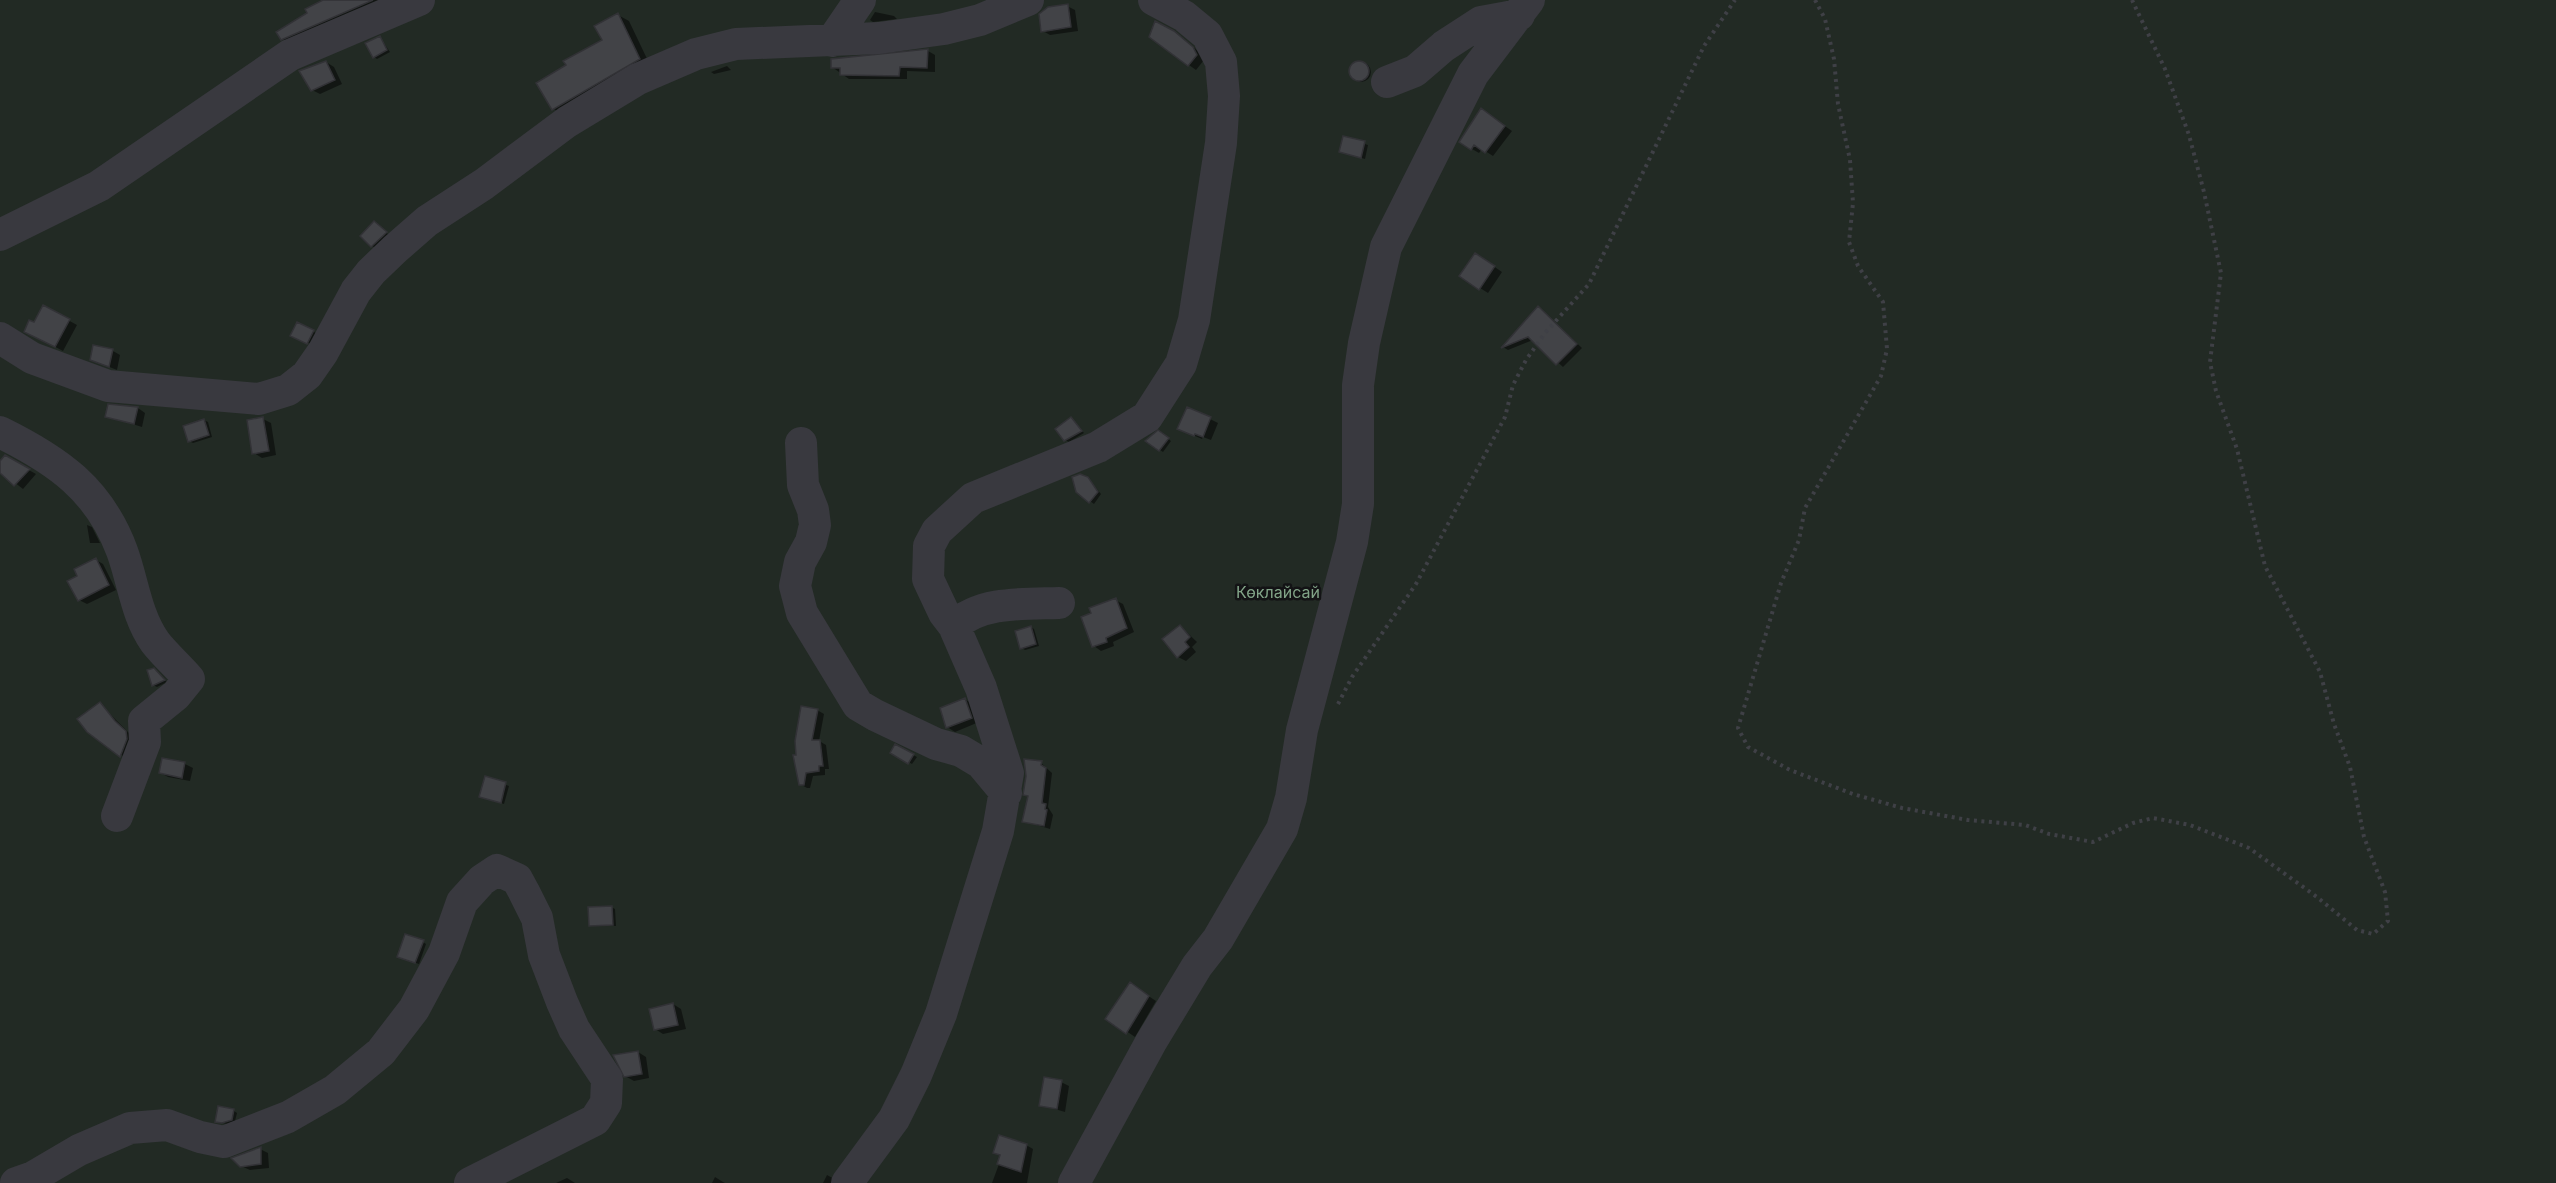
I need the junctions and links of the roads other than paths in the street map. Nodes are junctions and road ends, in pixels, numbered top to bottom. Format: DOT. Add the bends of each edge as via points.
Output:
graph roads {
  1 [pos="419,0"];
  2 [pos="860,0"];
  3 [pos="1028,0"];
  4 [pos="1154,0"];
  5 [pos="1524,7"];
  6 [pos="832,40"];
  7 [pos="1387,82"];
  8 [pos="0,235"];
  9 [pos="0,338"];
  10 [pos="0,432"];
  11 [pos="801,442"];
  12 [pos="1059,603"];
  13 [pos="954,626"];
  14 [pos="1006,793"];
  15 [pos="117,816"];
  16 [pos="16,1183"];
  17 [pos="470,1183"];
  18 [pos="847,1183"];
  19 [pos="1074,1183"];
  1 -- 8 [label="street" via="290,55 99,186"];
  2 -- 6 [label="street"];
  3 -- 6 [label="street" via="980,20 944,29"];
  4 -- 13 [label="street" via="1184,16 1207,35 1221,62 1224,96 1221,143 1194,320 1181,364 1147,417 1098,447 973,498 937,531 929,546 928,579"];
  5 -- 7 [label="street" via="1481,22 1415,71"];
  5 -- 19 [label="street" via="1473,74 1386,247 1358,385 1358,504 1352,542 1302,730 1291,798 1281,829 1218,939 1151,1042"];
  6 -- 9 [label="street" via="736,44 696,54 638,79 567,122 427,221 371,272 307,375 288,390 259,399 108,386 32,358"];
  10 -- 15 [label="street" via="38,450 75,477 107,519 122,551 136,603 155,642 189,679 144,721 145,742"];
  11 -- 14 [label="street" via="803,486 815,525 795,586 802,613 858,705 936,744 961,751 981,763"];
  12 -- 13 [label="street" via="983,609 964,616"];
  13 -- 14 [label="street" via="1000,744 1008,773"];
  14 -- 18 [label="street" via="990,861 941,1014 894,1119"];
  16 -- 17 [label="street" via="130,1128 167,1125 224,1142 288,1117 335,1090 381,1052 414,1009 444,953 462,902 497,870 517,879 537,918 544,955 562,1002 574,1029 607,1079 606,1103 595,1120"];
}
